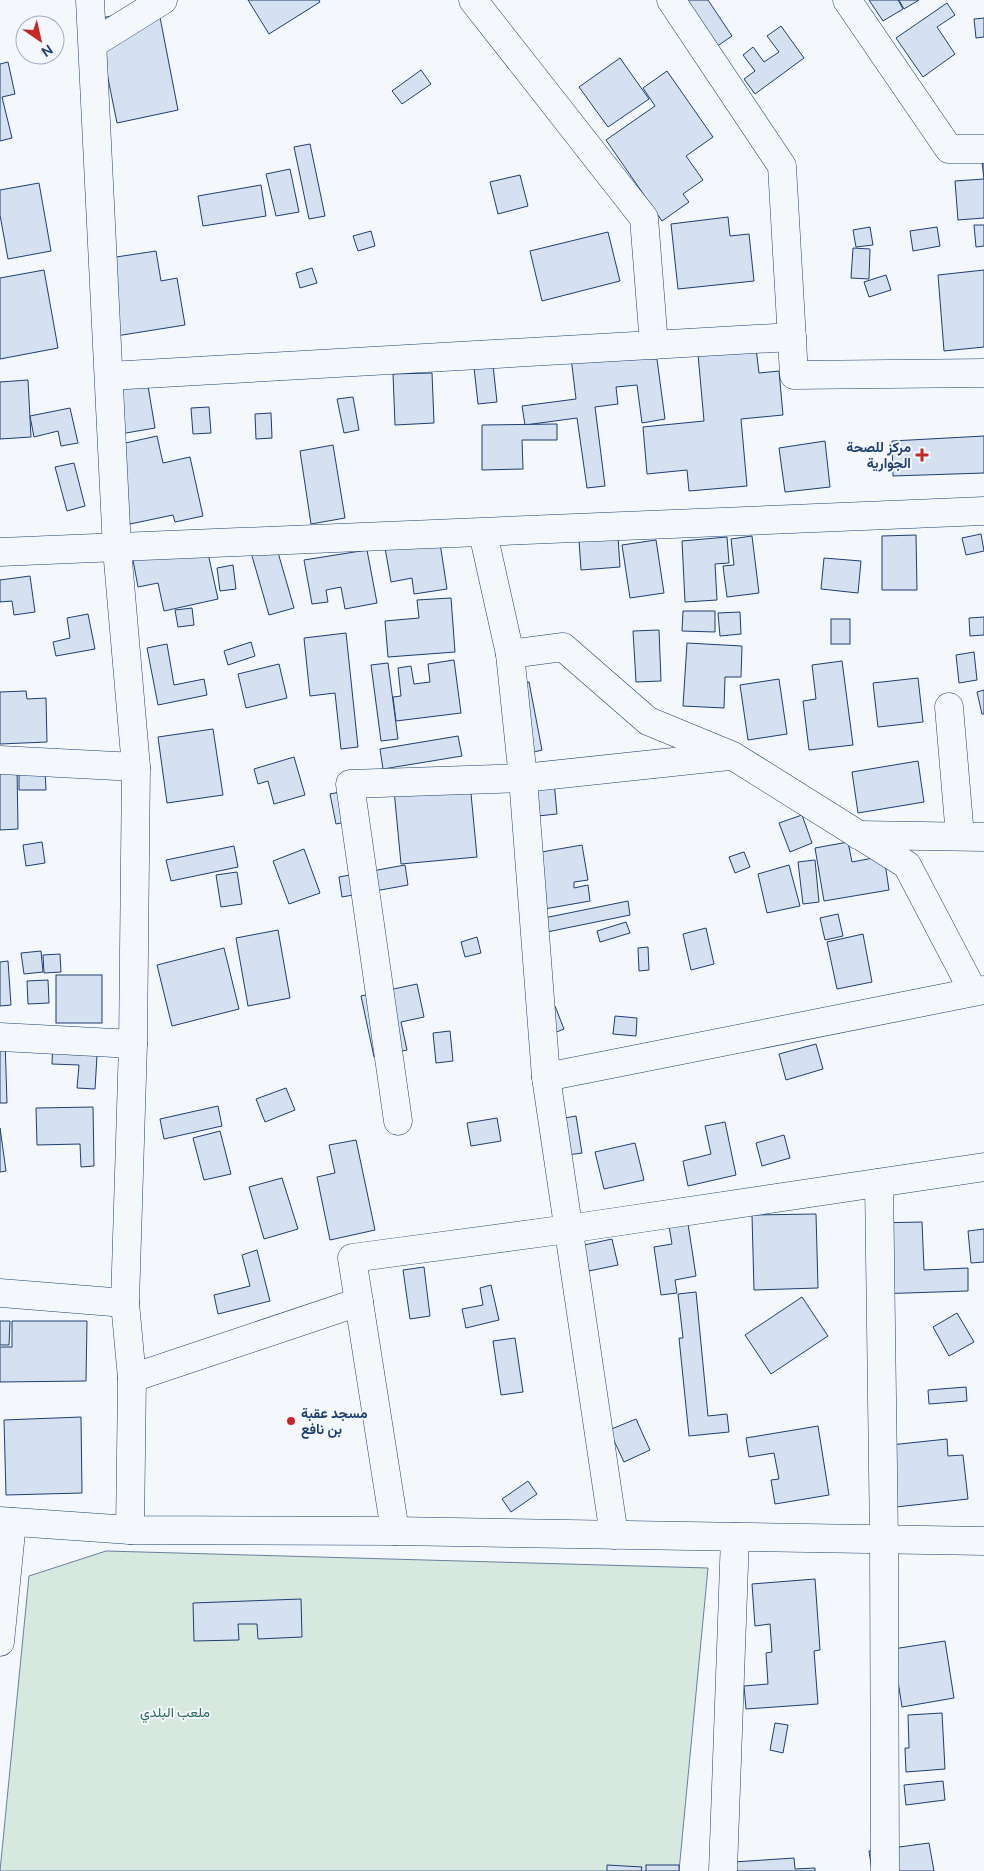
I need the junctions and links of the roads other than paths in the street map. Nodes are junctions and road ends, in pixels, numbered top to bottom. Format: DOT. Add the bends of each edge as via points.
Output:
graph roads {
  1 [pos="90,0"];
  2 [pos="163,0"];
  3 [pos="474,0"];
  4 [pos="671,0"];
  5 [pos="847,0"];
  6 [pos="94,43"];
  7 [pos="984,149"];
  8 [pos="792,337"];
  9 [pos="654,345"];
  10 [pos="984,373"];
  11 [pos="109,376"];
  12 [pos="984,511"];
  13 [pos="483,533"];
  14 [pos="117,548"];
  15 [pos="0,552"];
  16 [pos="510,654"];
  17 [pos="949,708"];
  18 [pos="733,756"];
  19 [pos="0,760"];
  20 [pos="136,767"];
  21 [pos="523,778"];
  22 [pos="858,835"];
  23 [pos="972,837"];
  24 [pos="978,990"];
  25 [pos="0,1037"];
  26 [pos="133,1044"];
  27 [pos="546,1077"];
  28 [pos="398,1121"];
  29 [pos="984,1167"];
  30 [pos="879,1183"];
  31 [pos="568,1229"];
  32 [pos="0,1293"];
  33 [pos="359,1302"];
  34 [pos="125,1303"];
  35 [pos="132,1378"];
  36 [pos="6,1522"];
  37 [pos="130,1530"];
  38 [pos="395,1531"];
  39 [pos="614,1535"];
  40 [pos="735,1537"];
  41 [pos="884,1540"];
  42 [pos="984,1541"];
  43 [pos="0,1642"];
  44 [pos="723,1871"];
  45 [pos="884,1871"];
  1 -- 6 [label="street"];
  2 -- 6 [label="street"];
  3 -- 9 [label="street" via="644,218"];
  4 -- 8 [label="street" via="782,166"];
  5 -- 7 [label="street" via="950,149"];
  6 -- 11 [label="street"];
  8 -- 9 [label="street"];
  8 -- 10 [label="street" via="794,375"];
  9 -- 11 [label="street"];
  11 -- 14 [label="street"];
  12 -- 13 [label="street"];
  13 -- 14 [label="street"];
  13 -- 16 [label="street"];
  14 -- 15 [label="street"];
  14 -- 20 [label="street"];
  16 -- 18 [label="street" via="563,647 648,721"];
  16 -- 21 [label="street"];
  17 -- 23 [label="street"];
  18 -- 21 [label="street"];
  18 -- 22 [label="street"];
  19 -- 20 [label="street"];
  20 -- 26 [label="street"];
  21 -- 27 [label="street"];
  21 -- 28 [label="street" via="350,784"];
  22 -- 23 [label="street"];
  22 -- 24 [label="street" via="907,865"];
  24 -- 27 [label="street"];
  25 -- 26 [label="street"];
  26 -- 34 [label="street"];
  27 -- 31 [label="street"];
  29 -- 30 [label="street"];
  30 -- 31 [label="street"];
  30 -- 41 [label="street"];
  31 -- 33 [label="street" via="352,1258"];
  31 -- 39 [label="street"];
  32 -- 34 [label="street"];
  33 -- 35 [label="street"];
  33 -- 38 [label="street"];
  34 -- 35 [label="street"];
  35 -- 37 [label="street"];
  36 -- 37 [label="street"];
  36 -- 43 [label="street"];
  37 -- 38 [label="street"];
  38 -- 39 [label="street"];
  39 -- 40 [label="street"];
  40 -- 41 [label="street"];
  40 -- 44 [label="street"];
  41 -- 42 [label="street"];
  41 -- 45 [label="street"];
}
